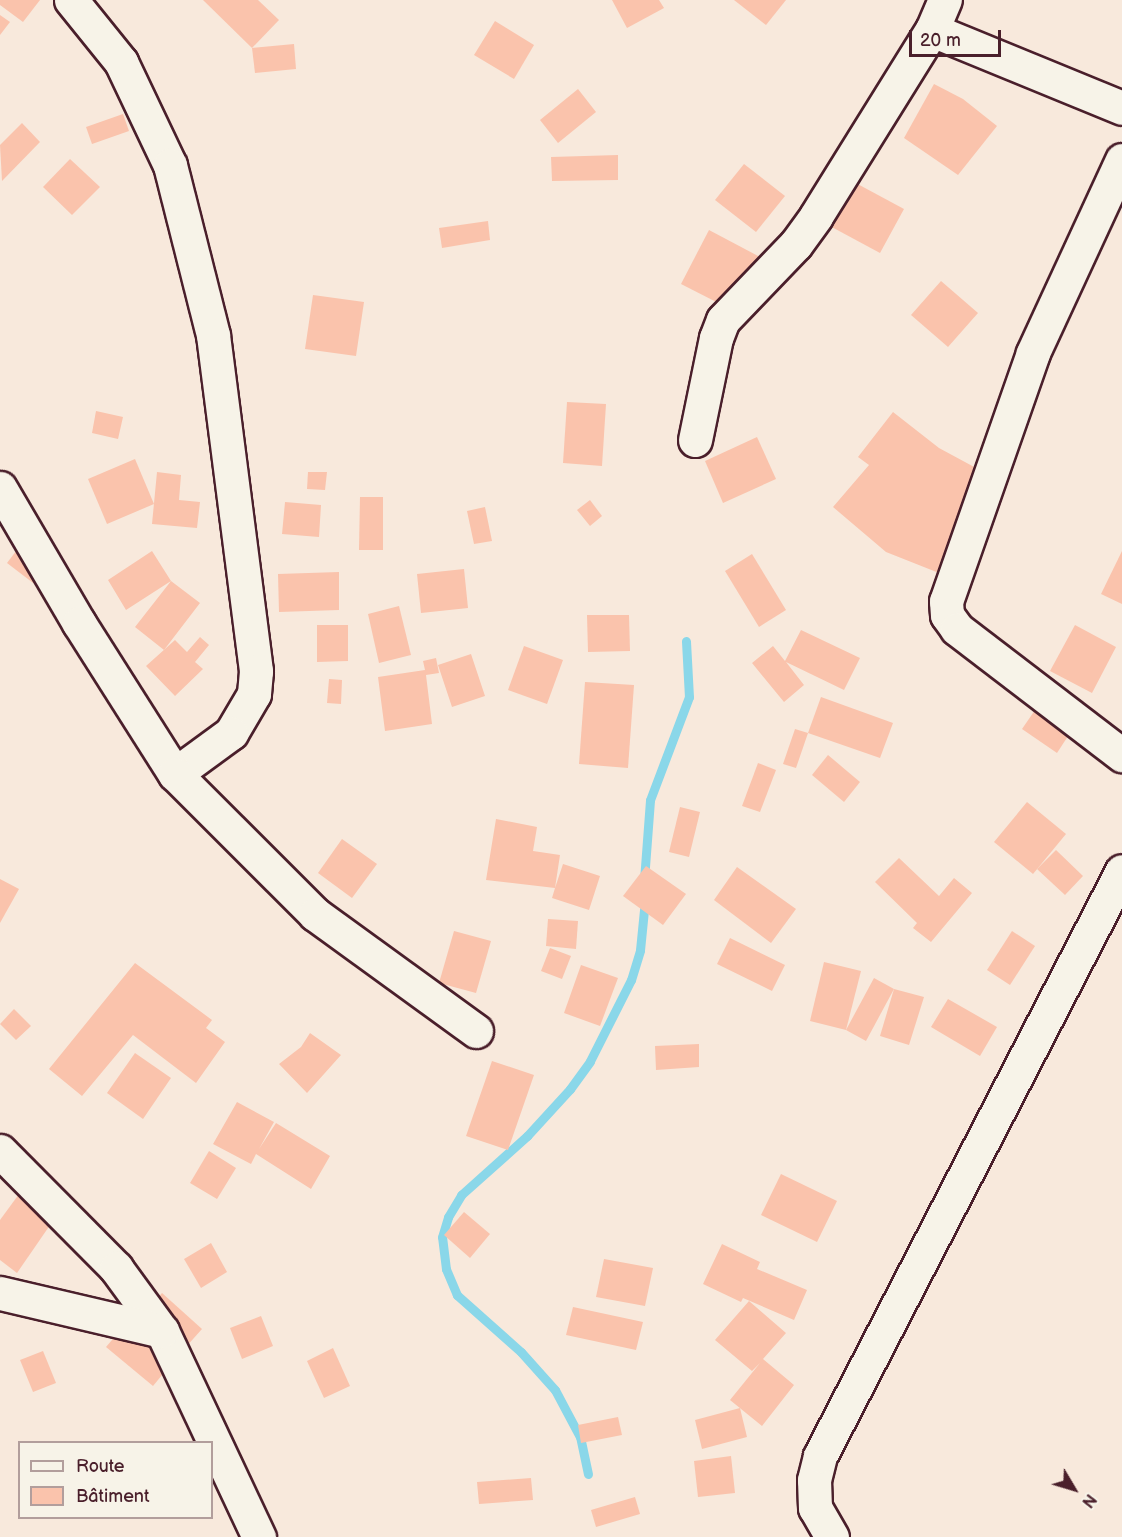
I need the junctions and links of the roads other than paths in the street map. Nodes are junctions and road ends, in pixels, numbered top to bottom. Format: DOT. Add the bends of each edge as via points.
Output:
graph roads {
  1 [pos="71,0"];
  2 [pos="945,0"];
  3 [pos="932,30"];
  4 [pos="1122,108"];
  5 [pos="1122,160"];
  6 [pos="695,440"];
  7 [pos="0,488"];
  8 [pos="1122,755"];
  9 [pos="175,774"];
  10 [pos="1122,871"];
  11 [pos="476,1031"];
  12 [pos="0,1151"];
  13 [pos="0,1293"];
  14 [pos="162,1331"];
  15 [pos="259,1537"];
  16 [pos="832,1537"];
  1 -- 9 [label="street" via="121,62 170,165 213,335 255,682 245,714 231,733"];
  2 -- 3 [label="street"];
  3 -- 4 [label="street"];
  3 -- 6 [label="street" via="816,216 795,244 723,320"];
  5 -- 8 [label="street" via="1033,353 946,601 947,615 957,629"];
  7 -- 9 [label="street" via="79,623"];
  9 -- 11 [label="street" via="315,914"];
  10 -- 16 [label="street" via="820,1456 814,1480 816,1508"];
  12 -- 14 [label="street" via="116,1268"];
  13 -- 14 [label="street"];
  14 -- 15 [label="street"];
}
